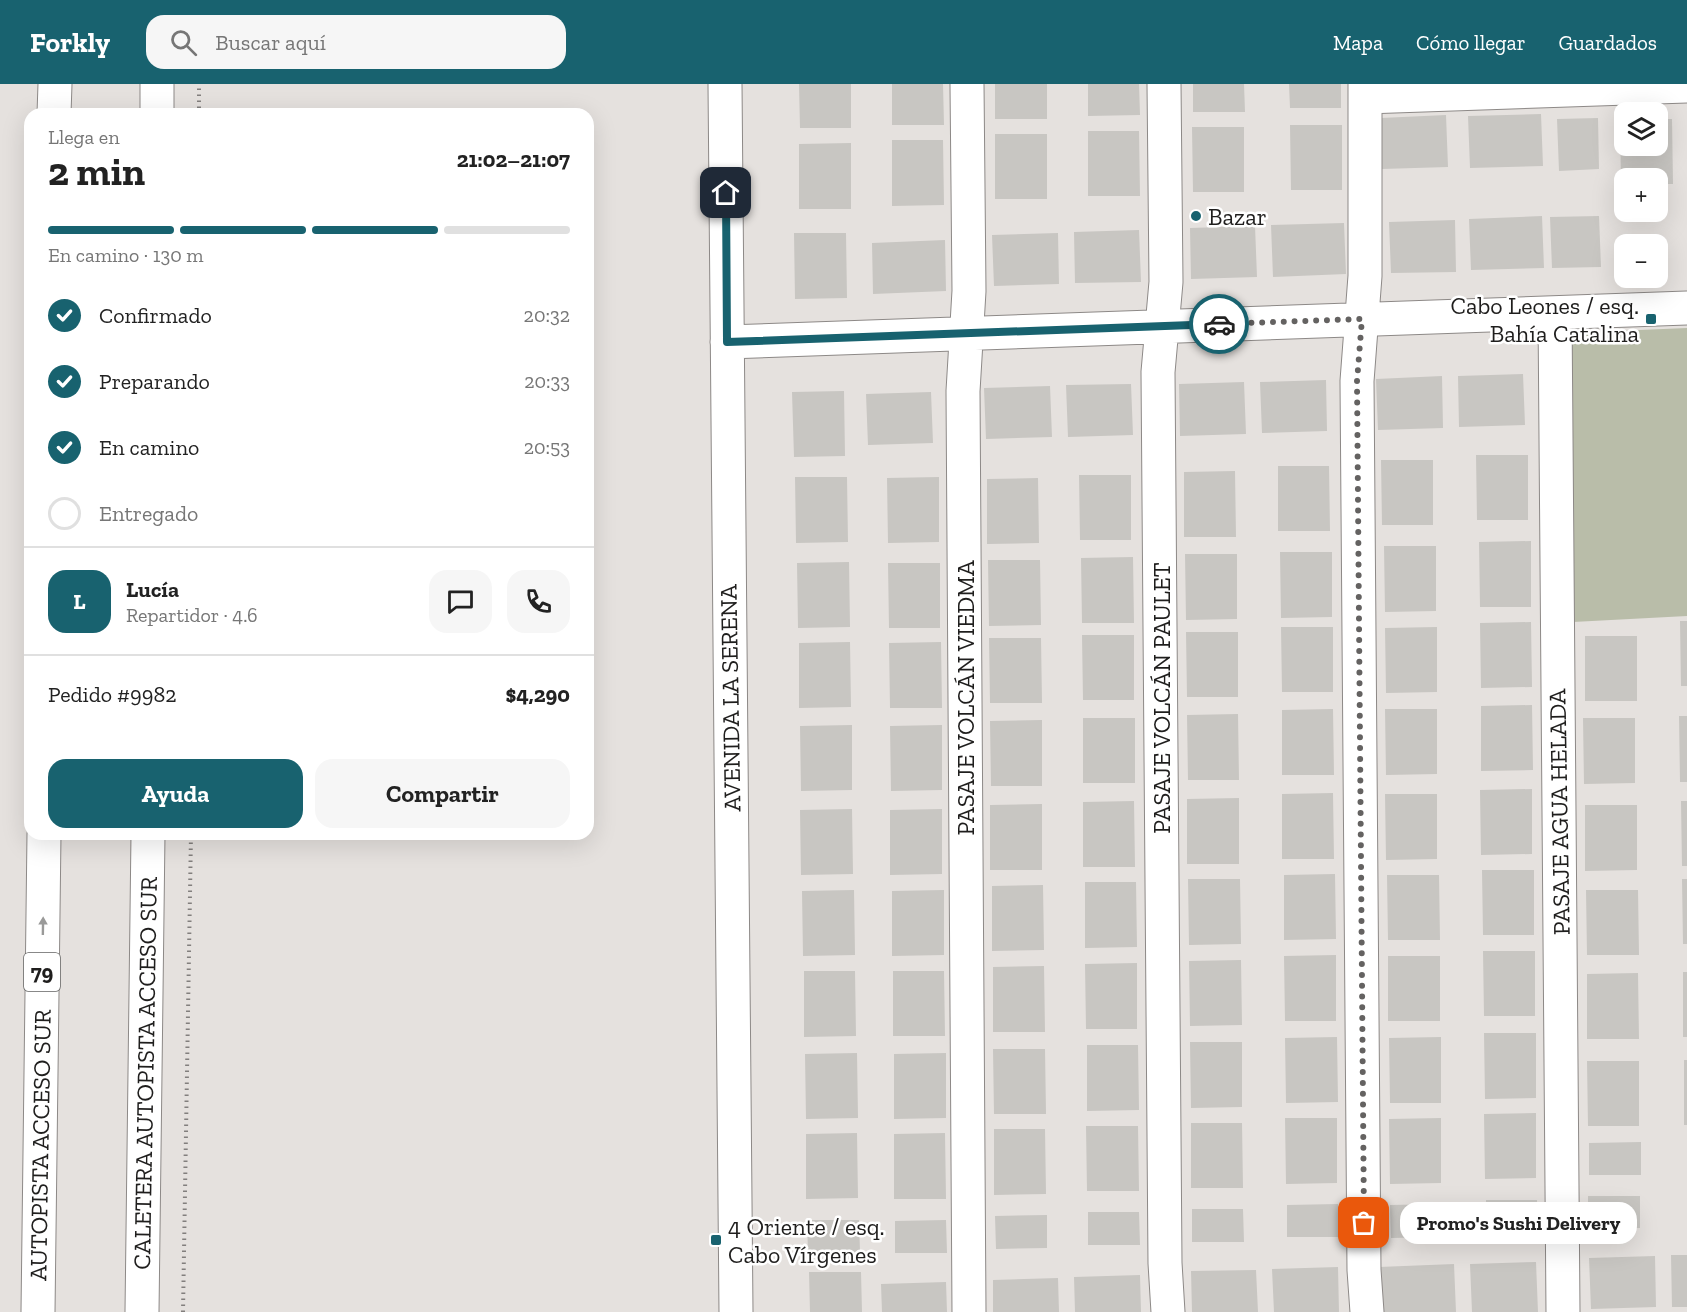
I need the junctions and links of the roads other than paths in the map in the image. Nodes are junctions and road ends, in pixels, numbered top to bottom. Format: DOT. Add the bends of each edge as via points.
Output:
graph roads {
  1 [pos="55,84"];
  2 [pos="157,84"];
  3 [pos="725,84"];
  4 [pos="967,84"];
  5 [pos="1164,84"];
  6 [pos="1687,86"];
  7 [pos="1365,90"];
  8 [pos="54,108"];
  9 [pos="157,108"];
  10 [pos="1687,308"];
  11 [pos="1555,313"];
  12 [pos="1362,319"];
  13 [pos="1162,326"];
  14 [pos="966,333"];
  15 [pos="727,342"];
  16 [pos="44,840"];
  17 [pos="148,840"];
  18 [pos="38,1312"];
  19 [pos="142,1312"];
  20 [pos="736,1312"];
  21 [pos="969,1312"];
  22 [pos="1168,1312"];
  23 [pos="1367,1312"];
  24 [pos="1563,1312"];
  1 -- 8 [label="main road"];
  2 -- 9 [label="main road"];
  3 -- 15 [label="main road, AVENIDA LA SERENA"];
  4 -- 14 [label="main road, PASAJE VOLCÁN VIEDMA"];
  5 -- 13 [label="main road, PASAJE VOLCÁN PAULET" via="1166,282"];
  6 -- 7 [label="main road"];
  7 -- 12 [label="main road"];
  10 -- 11 [label="main road"];
  11 -- 12 [label="main road"];
  11 -- 24 [label="main road, PASAJE AGUA HELADA"];
  12 -- 13 [label="main road"];
  12 -- 23 [label="main road" via="1357,381"];
  13 -- 14 [label="main road"];
  13 -- 22 [label="main road, PASAJE VOLCÁN PAULET" via="1158,372 1164,1239"];
  14 -- 15 [label="main road"];
  14 -- 21 [label="main road, PASAJE VOLCÁN VIEDMA" via="963,403"];
  15 -- 20 [label="main road, AVENIDA LA SERENA"];
  18 -- 16 [label="main road, AUTOPISTA ACCESO SUR / 79, one-way"];
  17 -- 19 [label="main road, CALETERA AUTOPISTA ACCESO SUR"];
}
